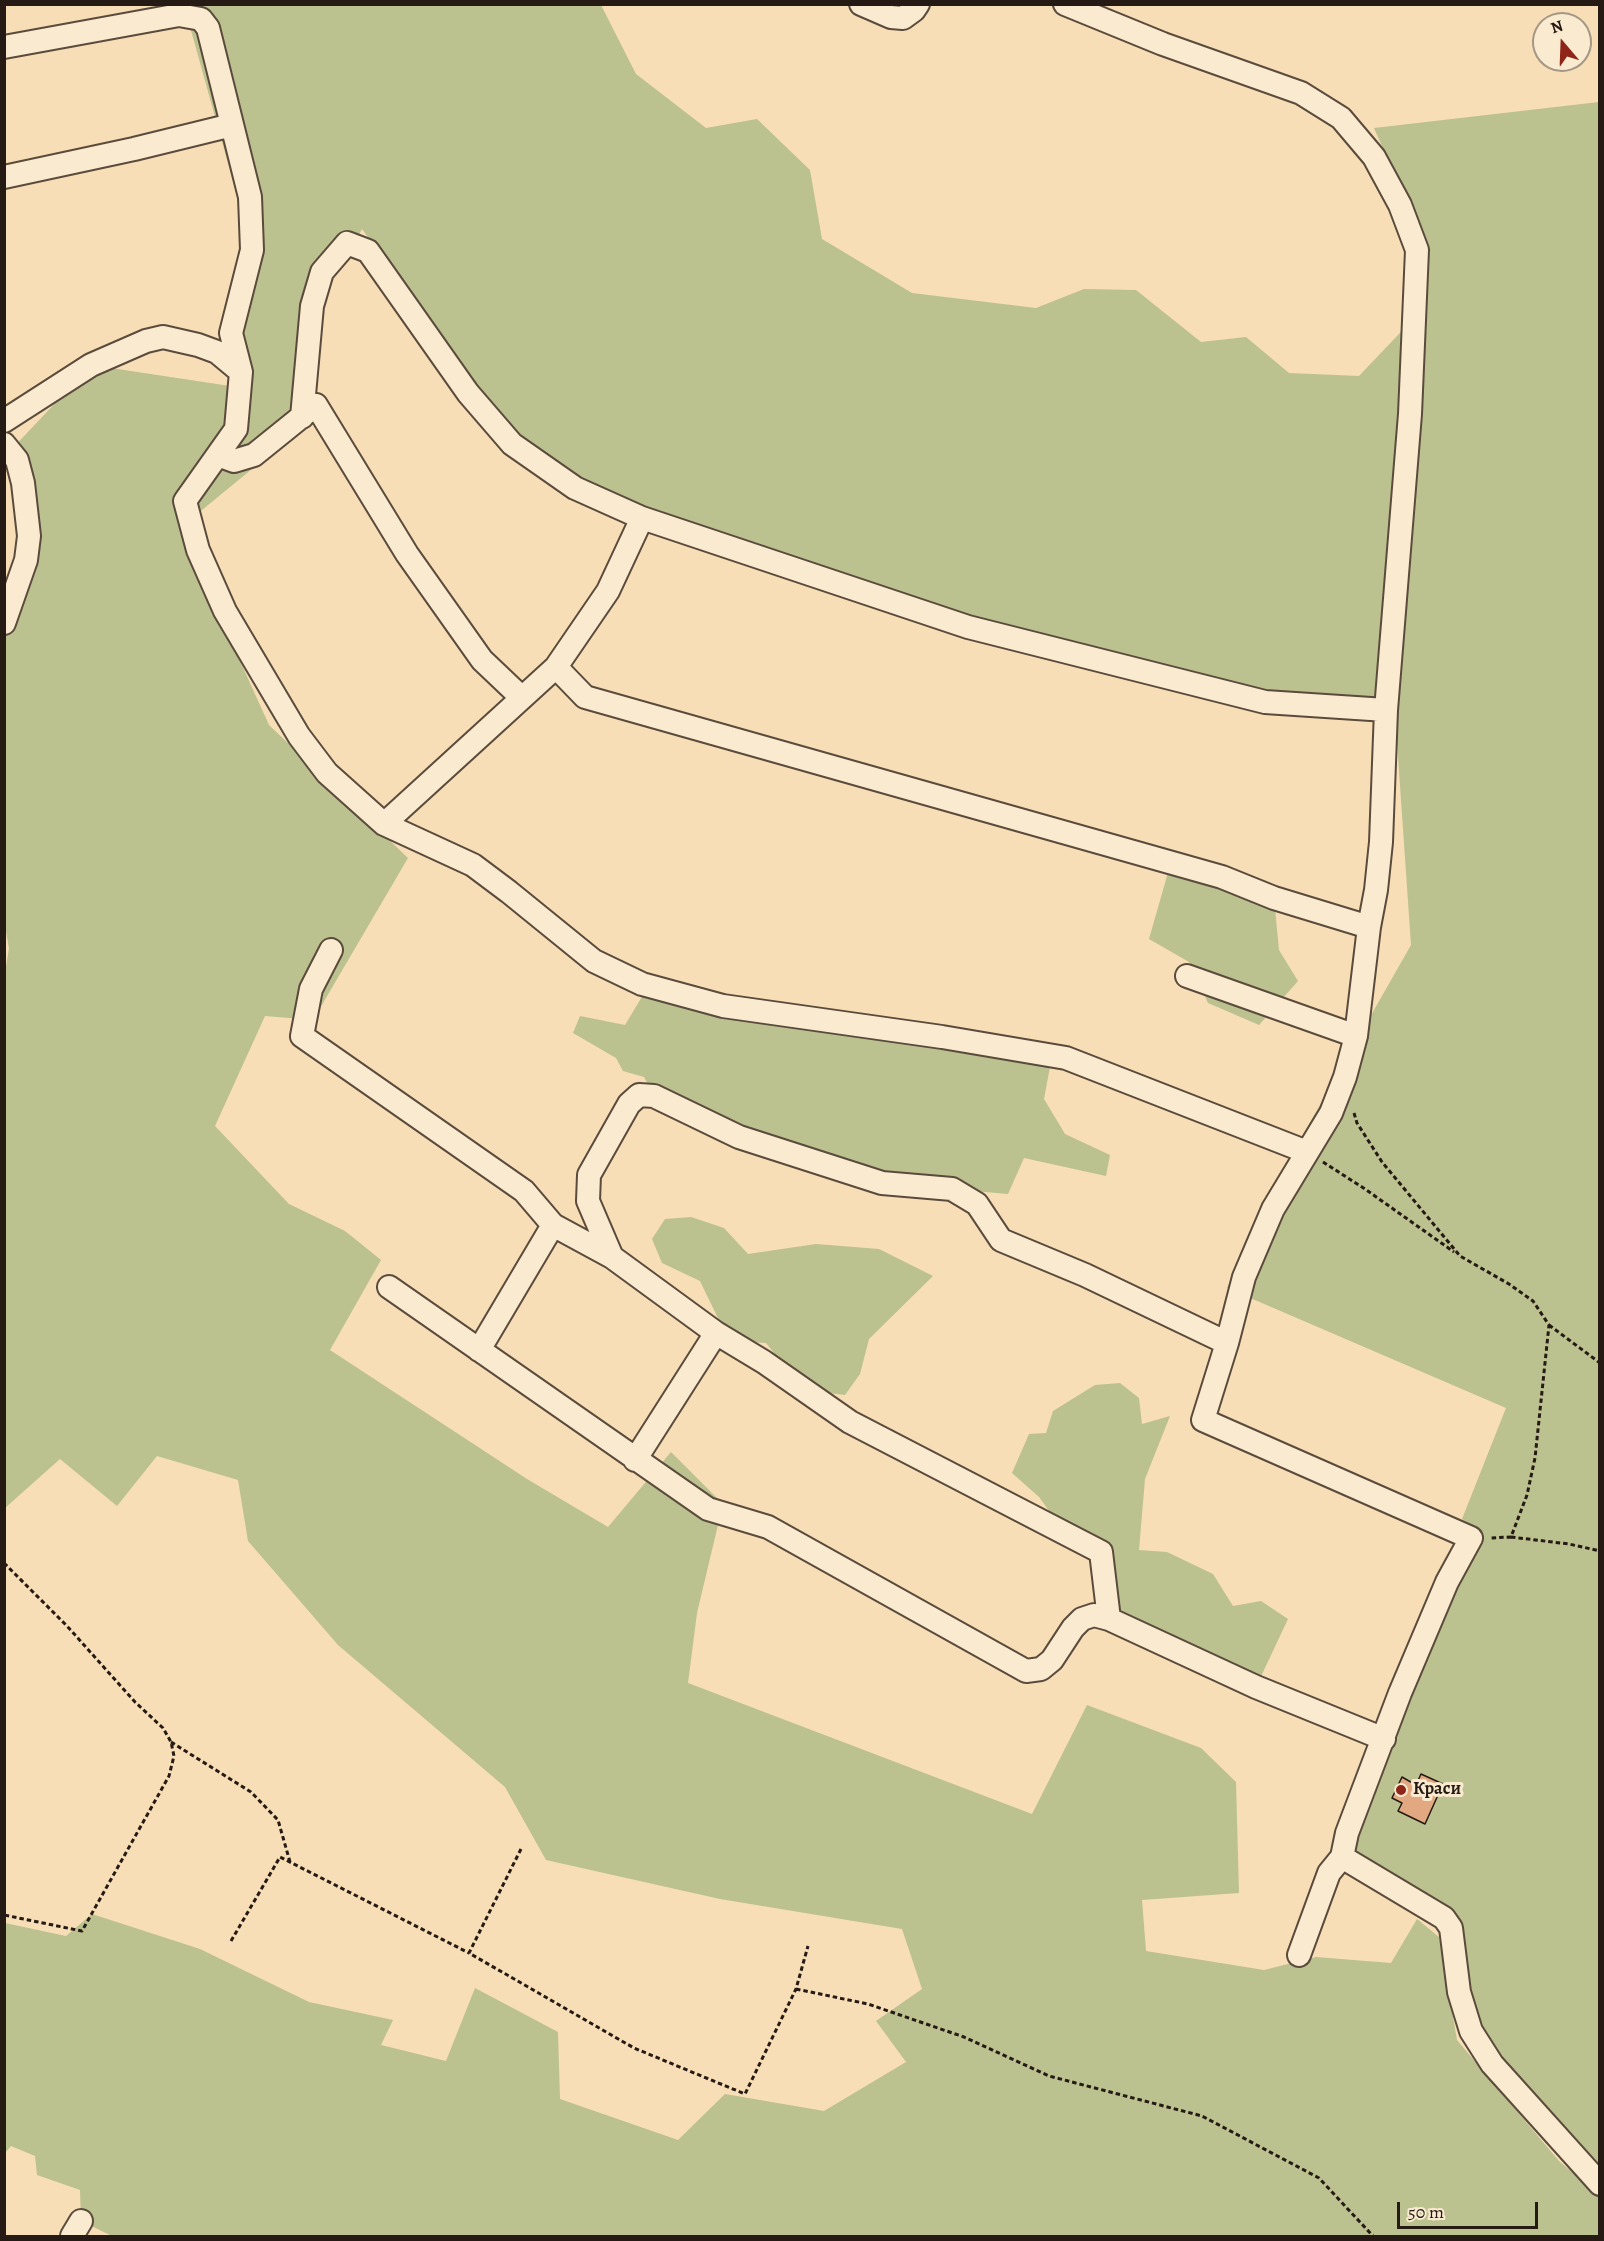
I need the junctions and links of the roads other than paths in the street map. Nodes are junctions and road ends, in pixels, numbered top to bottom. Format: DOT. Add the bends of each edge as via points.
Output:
graph roads {
  1 [pos="861,4"];
  2 [pos="918,4"];
  3 [pos="1065,4"];
  4 [pos="178,10"];
  5 [pos="4,47"];
  6 [pos="232,125"];
  7 [pos="4,177"];
  8 [pos="241,372"];
  9 [pos="302,417"];
  10 [pos="4,421"];
  11 [pos="4,444"];
  12 [pos="218,455"];
  13 [pos="642,518"];
  14 [pos="26,560"];
  15 [pos="4,570"];
  16 [pos="4,622"];
  17 [pos="556,667"];
  18 [pos="522,698"];
  19 [pos="1386,710"];
  20 [pos="384,824"];
  21 [pos="1369,927"];
  22 [pos="331,950"];
  23 [pos="1187,976"];
  24 [pos="1356,1036"];
  25 [pos="1307,1152"];
  26 [pos="552,1225"];
  27 [pos="612,1257"];
  28 [pos="389,1287"];
  29 [pos="716,1334"];
  30 [pos="1227,1343"];
  31 [pos="479,1350"];
  32 [pos="635,1460"];
  33 [pos="1109,1619"];
  34 [pos="1384,1739"];
  35 [pos="1342,1857"];
  36 [pos="1299,1955"];
  37 [pos="1599,2184"];
  1 -- 2 [label="street" via="903,18"];
  3 -- 19 [label="street" via="1301,93 1341,118 1374,158 1400,205 1417,250 1416,290"];
  4 -- 5 [label="street"];
  4 -- 6 [label="street" via="201,19 208,28"];
  6 -- 7 [label="street"];
  6 -- 8 [label="street" via="252,220 252,250 231,333"];
  8 -- 10 [label="street" via="217,352 163,337 91,365"];
  8 -- 12 [label="street" via="236,429"];
  9 -- 12 [label="street" via="254,455 234,461"];
  9 -- 13 [label="street" via="312,306 322,272 347,243 368,251 468,393 512,444 575,488"];
  9 -- 18 [label="street" via="316,405 407,554 482,660"];
  11 -- 14 [label="street" via="17,460 23,483 29,536"];
  12 -- 20 [label="street" via="185,501 198,550 225,611 299,736 327,773"];
  13 -- 17 [label="street" via="608,591"];
  13 -- 19 [label="street" via="980,630 1265,702"];
  14 -- 15 [label="street"];
  14 -- 16 [label="street"];
  17 -- 18 [label="street"];
  17 -- 21 [label="street" via="585,697 1222,877 1274,898"];
  18 -- 20 [label="street"];
  19 -- 21 [label="street" via="1381,842"];
  20 -- 25 [label="street" via="473,865 594,961 642,984 723,1006 1066,1058"];
  21 -- 24 [label="street"];
  22 -- 26 [label="street" via="311,989 302,1036 524,1191"];
  23 -- 24 [label="street"];
  24 -- 25 [label="street" via="1331,1113"];
  25 -- 30 [label="street" via="1273,1209 1244,1277"];
  26 -- 27 [label="street"];
  26 -- 31 [label="street"];
  27 -- 29 [label="street"];
  27 -- 30 [label="street" via="588,1201 588,1175 629,1104 639,1095 654,1096 739,1137 882,1183 952,1189 977,1204 1001,1240"];
  28 -- 31 [label="street"];
  29 -- 32 [label="street"];
  29 -- 33 [label="street" via="850,1422 1101,1552"];
  30 -- 34 [label="street" via="1203,1420 1471,1538 1447,1582"];
  31 -- 32 [label="street"];
  32 -- 33 [label="street" via="708,1509 768,1527 1026,1671 1041,1670 1052,1660 1082,1619 1094,1615"];
  33 -- 34 [label="street" via="1256,1687"];
  34 -- 35 [label="street" via="1347,1833"];
  35 -- 36 [label="street" via="1329,1873"];
  35 -- 37 [label="street" via="1444,1918 1451,1928 1459,1992 1471,2031 1492,2064"];
}
